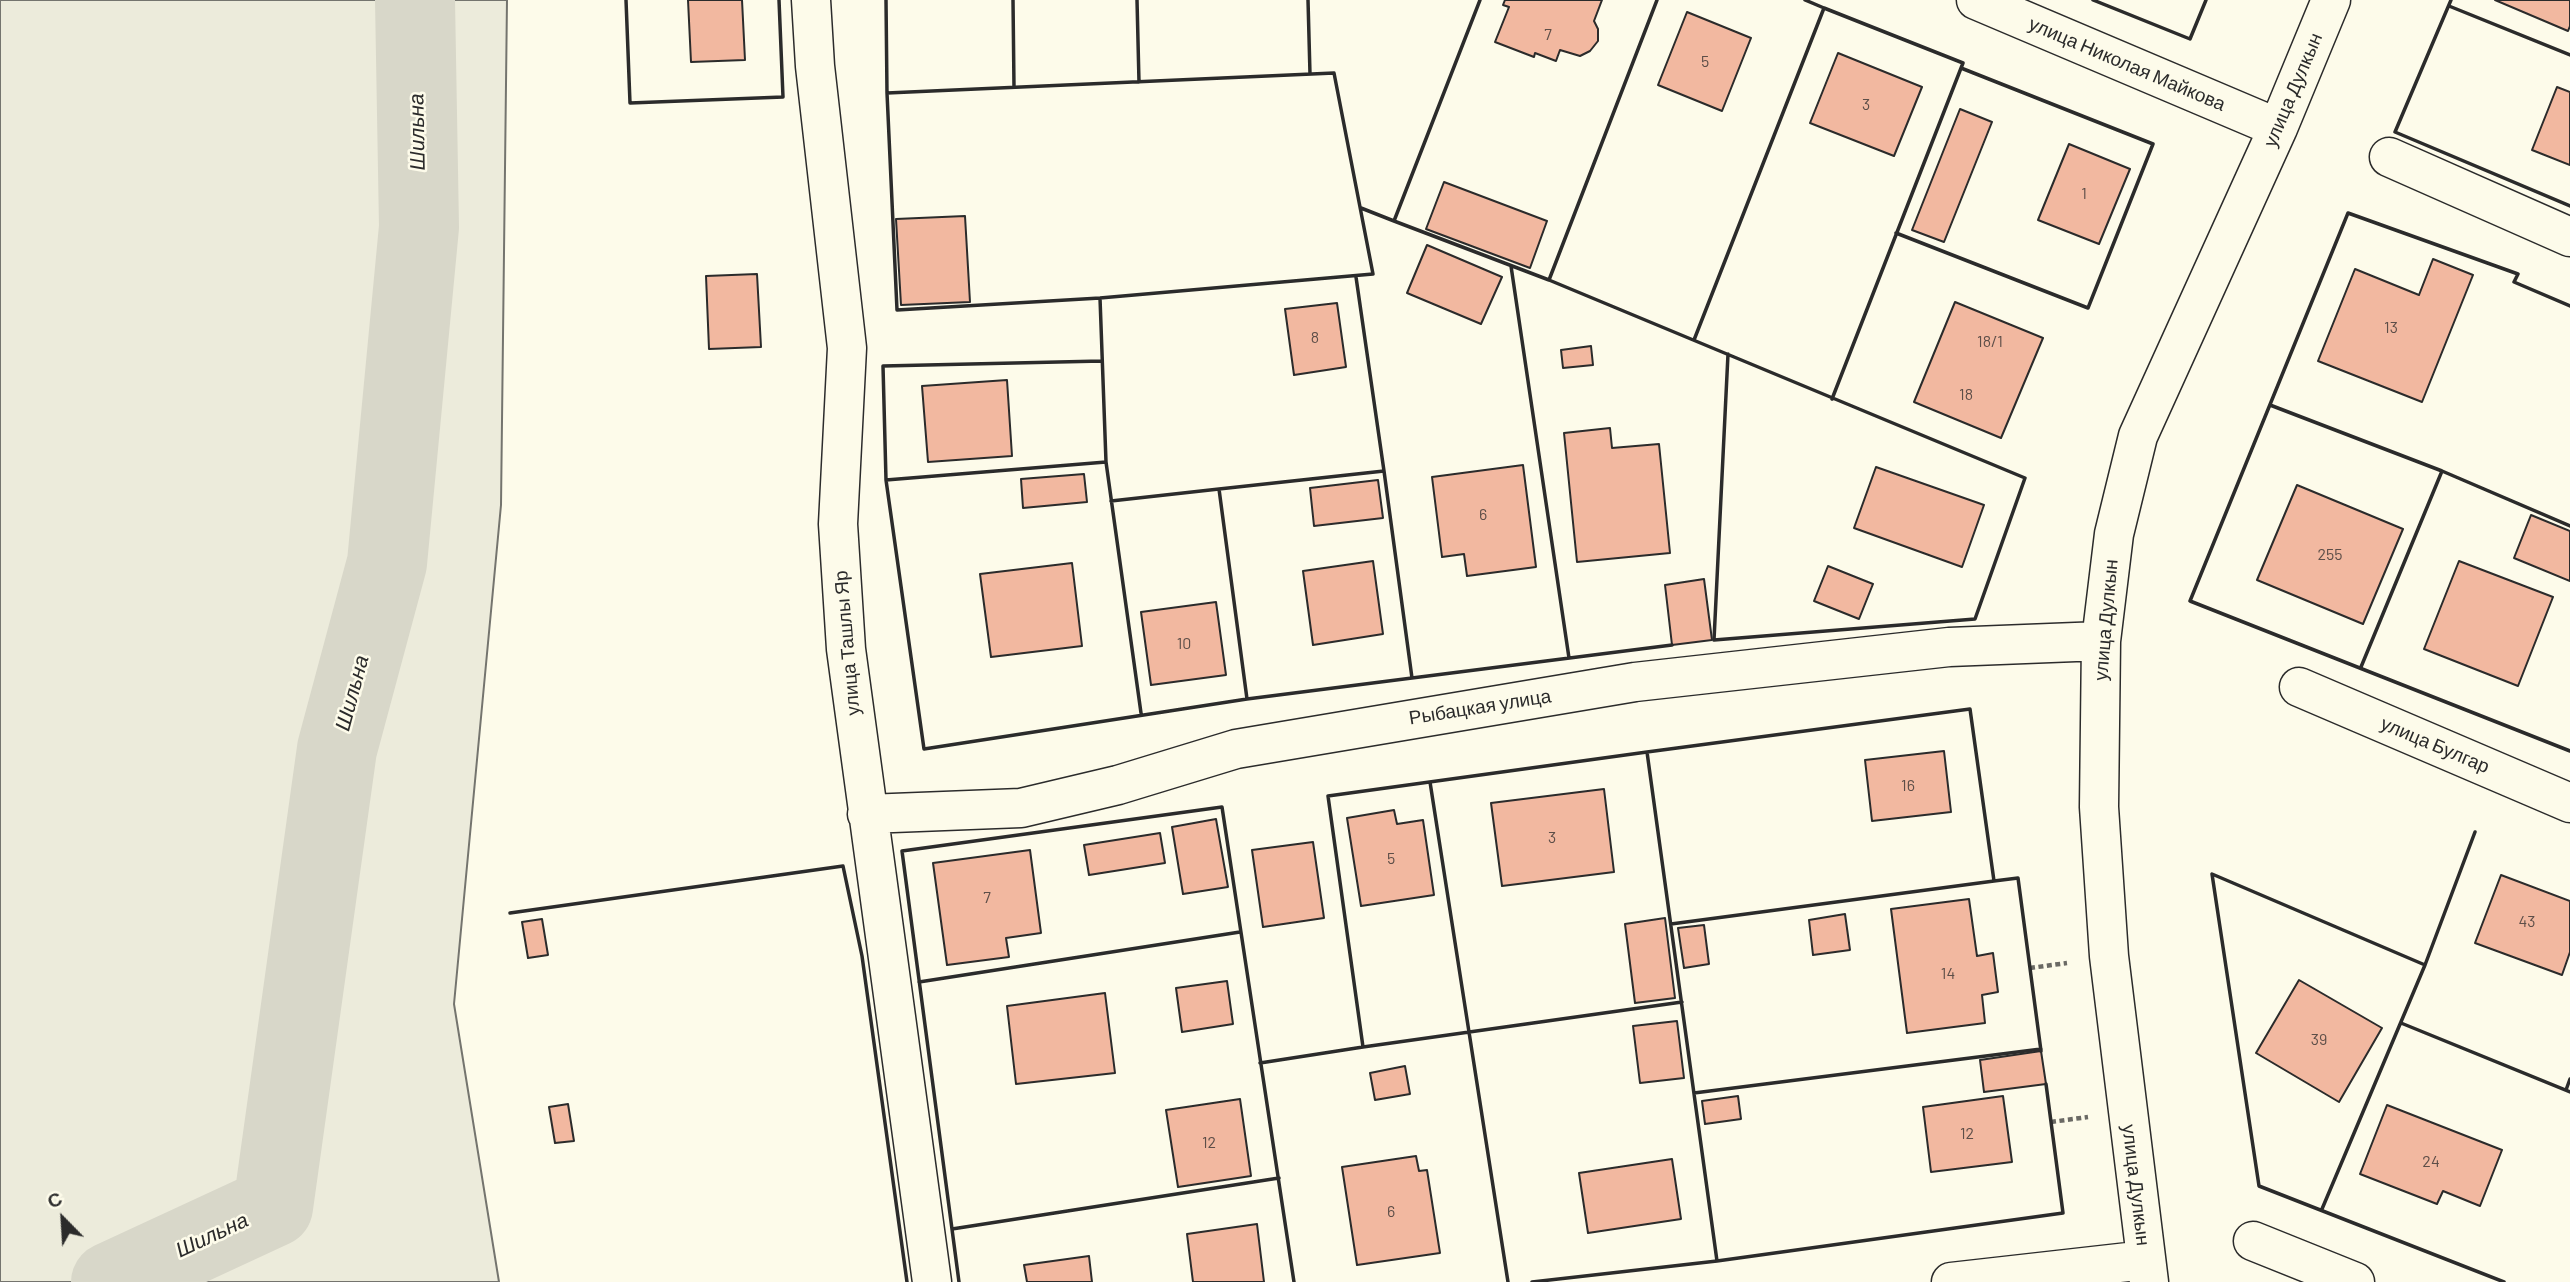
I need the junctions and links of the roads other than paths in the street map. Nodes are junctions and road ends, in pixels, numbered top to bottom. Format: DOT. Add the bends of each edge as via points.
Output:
graph roads {
  1 [pos="811,0"];
  2 [pos="1976,0"];
  3 [pos="2331,0"];
  4 [pos="2278,128"];
  5 [pos="2389,157"];
  6 [pos="2570,237"];
  7 [pos="2101,641"];
  8 [pos="2299,687"];
  9 [pos="2570,803"];
  10 [pos="867,814"];
  11 [pos="2253,1241"];
  12 [pos="2147,1271"];
  13 [pos="932,1282"];
  14 [pos="1951,1282"];
  15 [pos="2355,1282"];
  1 -- 10 [label="street, улица Ташлы Яр" via="846,348 838,524 846,649"];
  2 -- 4 [label="street, улица Николая Майкова"];
  3 -- 4 [label="street, улица Дулкын"];
  4 -- 7 [label="street, улица Дулкын" via="2137,436 2114,534"];
  5 -- 6 [label="street"];
  7 -- 10 [label="street, Рыбацкая улица" via="1949,647 1635,682 1236,749 1021,808"];
  7 -- 12 [label="street, улица Дулкын" via="2099,807 2109,956"];
  8 -- 9 [label="street, улица Булгар"];
  10 -- 13 [label="street, улица Ташлы Яр"];
  11 -- 15 [label="street"];
  12 -- 14 [label="street"];
}
